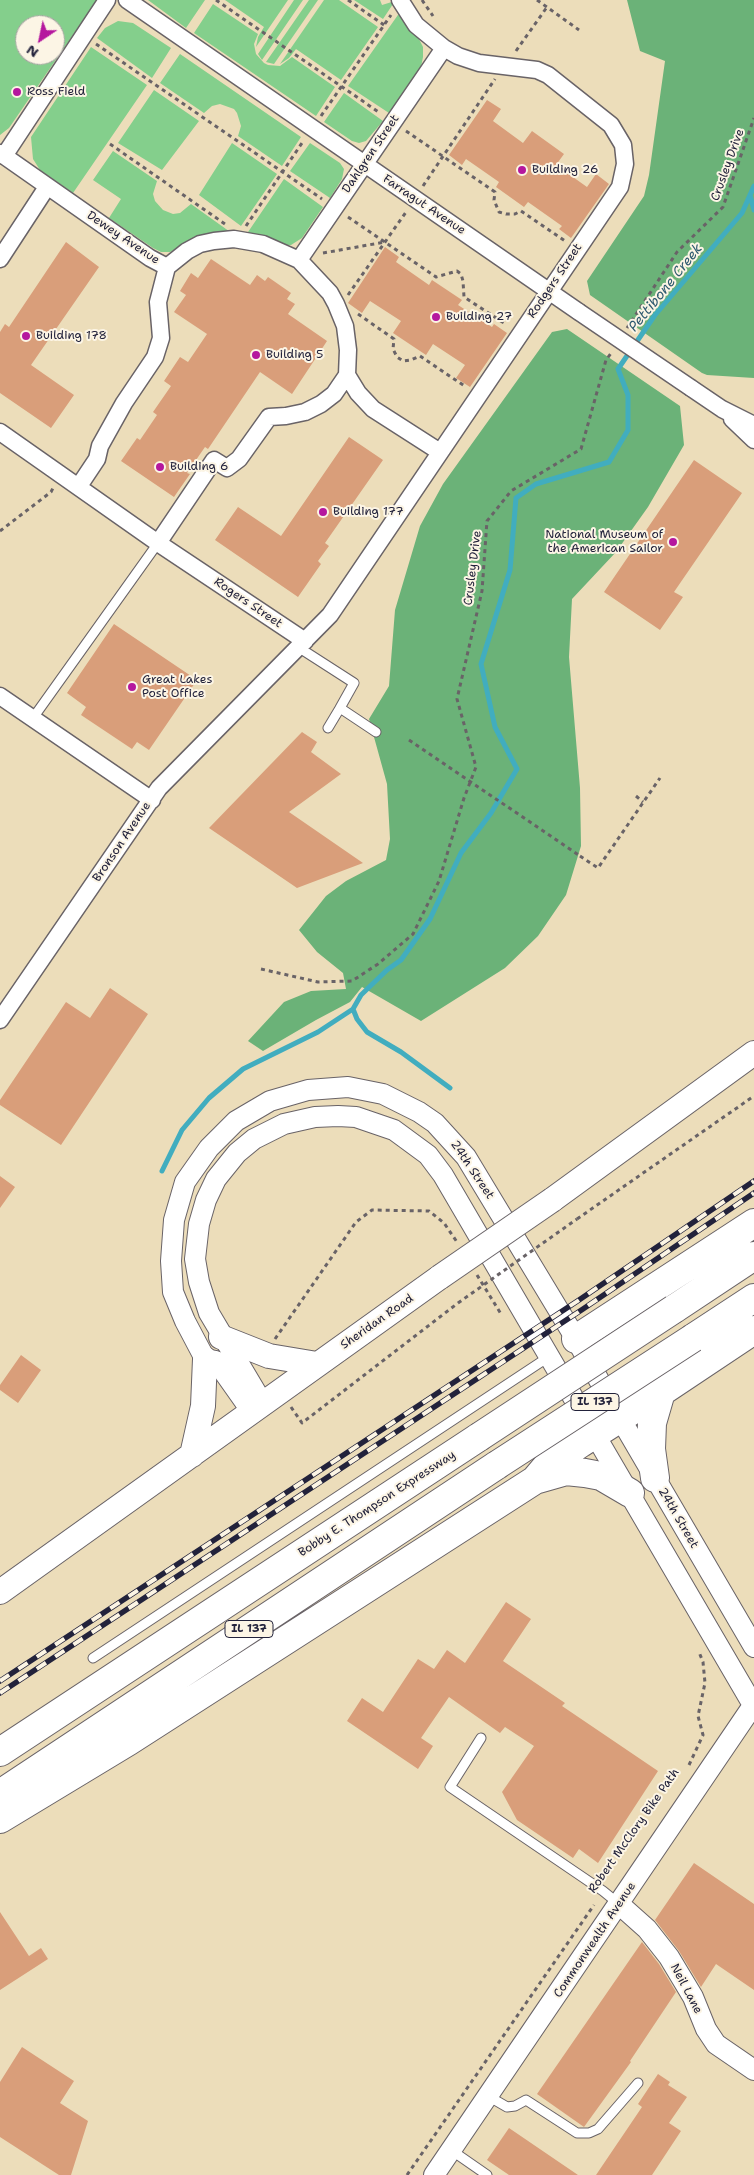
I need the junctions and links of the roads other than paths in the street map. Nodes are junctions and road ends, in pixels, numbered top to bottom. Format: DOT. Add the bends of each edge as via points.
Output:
graph roads {
  1 [pos="107,0"];
  2 [pos="127,0"];
  3 [pos="400,0"];
  4 [pos="444,48"];
  5 [pos="2,155"];
  6 [pos="364,164"];
  7 [pos="47,187"];
  8 [pos="303,254"];
  9 [pos="0,259"];
  10 [pos="167,267"];
  11 [pos="548,291"];
  12 [pos="347,375"];
  13 [pos="722,409"];
  14 [pos="754,417"];
  15 [pos="754,425"];
  16 [pos="0,432"];
  17 [pos="754,440"];
  18 [pos="440,452"];
  19 [pos="80,486"];
  20 [pos="158,543"];
  21 [pos="301,644"];
  22 [pos="0,696"];
  23 [pos="340,708"];
  24 [pos="33,718"];
  25 [pos="328,728"];
  26 [pos="376,732"];
  27 [pos="152,800"];
  28 [pos="0,1020"];
  29 [pos="754,1053"];
  30 [pos="754,1223"];
  31 [pos="754,1256"];
  32 [pos="754,1298"];
  33 [pos="754,1330"];
  34 [pos="221,1337"];
  35 [pos="576,1339"];
  36 [pos="550,1356"];
  37 [pos="204,1359"];
  38 [pos="317,1364"];
  39 [pos="662,1392"];
  40 [pos="257,1408"];
  41 [pos="620,1418"];
  42 [pos="596,1434"];
  43 [pos="192,1455"];
  44 [pos="654,1478"];
  45 [pos="534,1480"];
  46 [pos="630,1493"];
  47 [pos="0,1592"];
  48 [pos="754,1647"];
  49 [pos="93,1658"];
  50 [pos="754,1705"];
  51 [pos="481,1738"];
  52 [pos="0,1752"];
  53 [pos="0,1794"];
  54 [pos="0,1819"];
  55 [pos="619,1904"];
  56 [pos="754,2070"];
  57 [pos="638,2083"];
  58 [pos="488,2096"];
  59 [pos="451,2150"];
  60 [pos="439,2173"];
  61 [pos="487,2175"];
  1 -- 5 [label="street"];
  2 -- 6 [label="street, Farragut Avenue"];
  3 -- 4 [label="street, Rodgers Street" via="416,25"];
  4 -- 6 [label="street, Dahlgren Street"];
  4 -- 11 [label="street, Rodgers Street" via="479,63 508,59 548,75 610,125 623,145 625,164 620,187"];
  5 -- 7 [label="street, Dewey Avenue"];
  6 -- 8 [label="street, Dahlgren Street"];
  6 -- 11 [label="street, Farragut Avenue"];
  7 -- 9 [label="street"];
  7 -- 10 [label="street, Dewey Avenue"];
  8 -- 10 [label="street, Dewey Avenue" via="234,240 200,244"];
  8 -- 12 [label="street, Dewey Avenue" via="330,293 345,326"];
  10 -- 19 [label="street" via="158,302 161,338 155,357 124,402 100,446 97,459"];
  11 -- 13 [label="street, Farragut Avenue, bridge"];
  11 -- 18 [label="street, Rodgers Street"];
  12 -- 18 [label="street" via="373,409"];
  12 -- 20 [label="street" via="334,394 321,404 305,412 269,417 239,459 227,468 214,460"];
  13 -- 14 [label="street, Farragut Avenue"];
  13 -- 15 [label="street, Farragut Avenue"];
  13 -- 17 [label="street, Farragut Avenue"];
  16 -- 19 [label="street, Rogers Street"];
  18 -- 21 [label="street" via="330,615"];
  19 -- 20 [label="street, Rogers Street"];
  20 -- 21 [label="street, Rogers Street"];
  20 -- 24 [label="lane"];
  21 -- 23 [label="lane" via="354,684"];
  21 -- 27 [label="street" via="159,788"];
  22 -- 24 [label="street, Bronson Avenue"];
  23 -- 25 [label="lane"];
  23 -- 26 [label="lane"];
  24 -- 27 [label="street, Bronson Avenue"];
  27 -- 28 [label="street, Bronson Avenue"];
  29 -- 38 [label="main road, Sheridan Road, bridge" via="552,1200"];
  30 -- 35 [label="highway"];
  31 -- 52 [label="highway, Bobby E. Thompson Expressway / IL 137, bridge"];
  32 -- 53 [label="highway, IL 137, bridge"];
  33 -- 39 [label="highway"];
  34 -- 36 [label="street" via="209,1313 195,1259 199,1224 216,1179 237,1153 268,1131 299,1120 356,1117 394,1130 428,1155 443,1174"];
  34 -- 38 [label="main road" via="269,1356"];
  34 -- 40 [label="street"];
  35 -- 37 [label="street, 24th Street" via="475,1171 448,1136 419,1112 383,1094 348,1087 308,1090 270,1101 236,1121 209,1148 185,1182 174,1220 173,1292"];
  35 -- 41 [label="street, 24th Street"];
  36 -- 42 [label="street"];
  36 -- 49 [label="lane"];
  37 -- 40 [label="street" via="216,1361"];
  37 -- 43 [label="main road" via="202,1406"];
  38 -- 40 [label="main road, Sheridan Road"];
  39 -- 41 [label="highway"];
  39 -- 44 [label="highway" via="652,1423"];
  40 -- 43 [label="main road, Sheridan Road"];
  41 -- 42 [label="highway"];
  41 -- 44 [label="street, 24th Street"];
  42 -- 45 [label="highway"];
  42 -- 46 [label="street"];
  43 -- 47 [label="main road, Sheridan Road"];
  44 -- 48 [label="street, 24th Street"];
  45 -- 46 [label="highway" via="566,1471 585,1473 601,1476"];
  45 -- 54 [label="highway" via="171,1714"];
  46 -- 50 [label="street"];
  50 -- 55 [label="street, Commonwealth Avenue"];
  51 -- 55 [label="lane" via="450,1787"];
  55 -- 56 [label="street, Neil Lane" via="647,1929 669,1957 716,2044"];
  55 -- 58 [label="street, Commonwealth Avenue"];
  57 -- 58 [label="lane" via="598,2129 589,2133 577,2133 526,2100 507,2108"];
  58 -- 59 [label="street, Commonwealth Avenue"];
  59 -- 60 [label="street, Commonwealth Avenue"];
  59 -- 61 [label="lane"];
}
